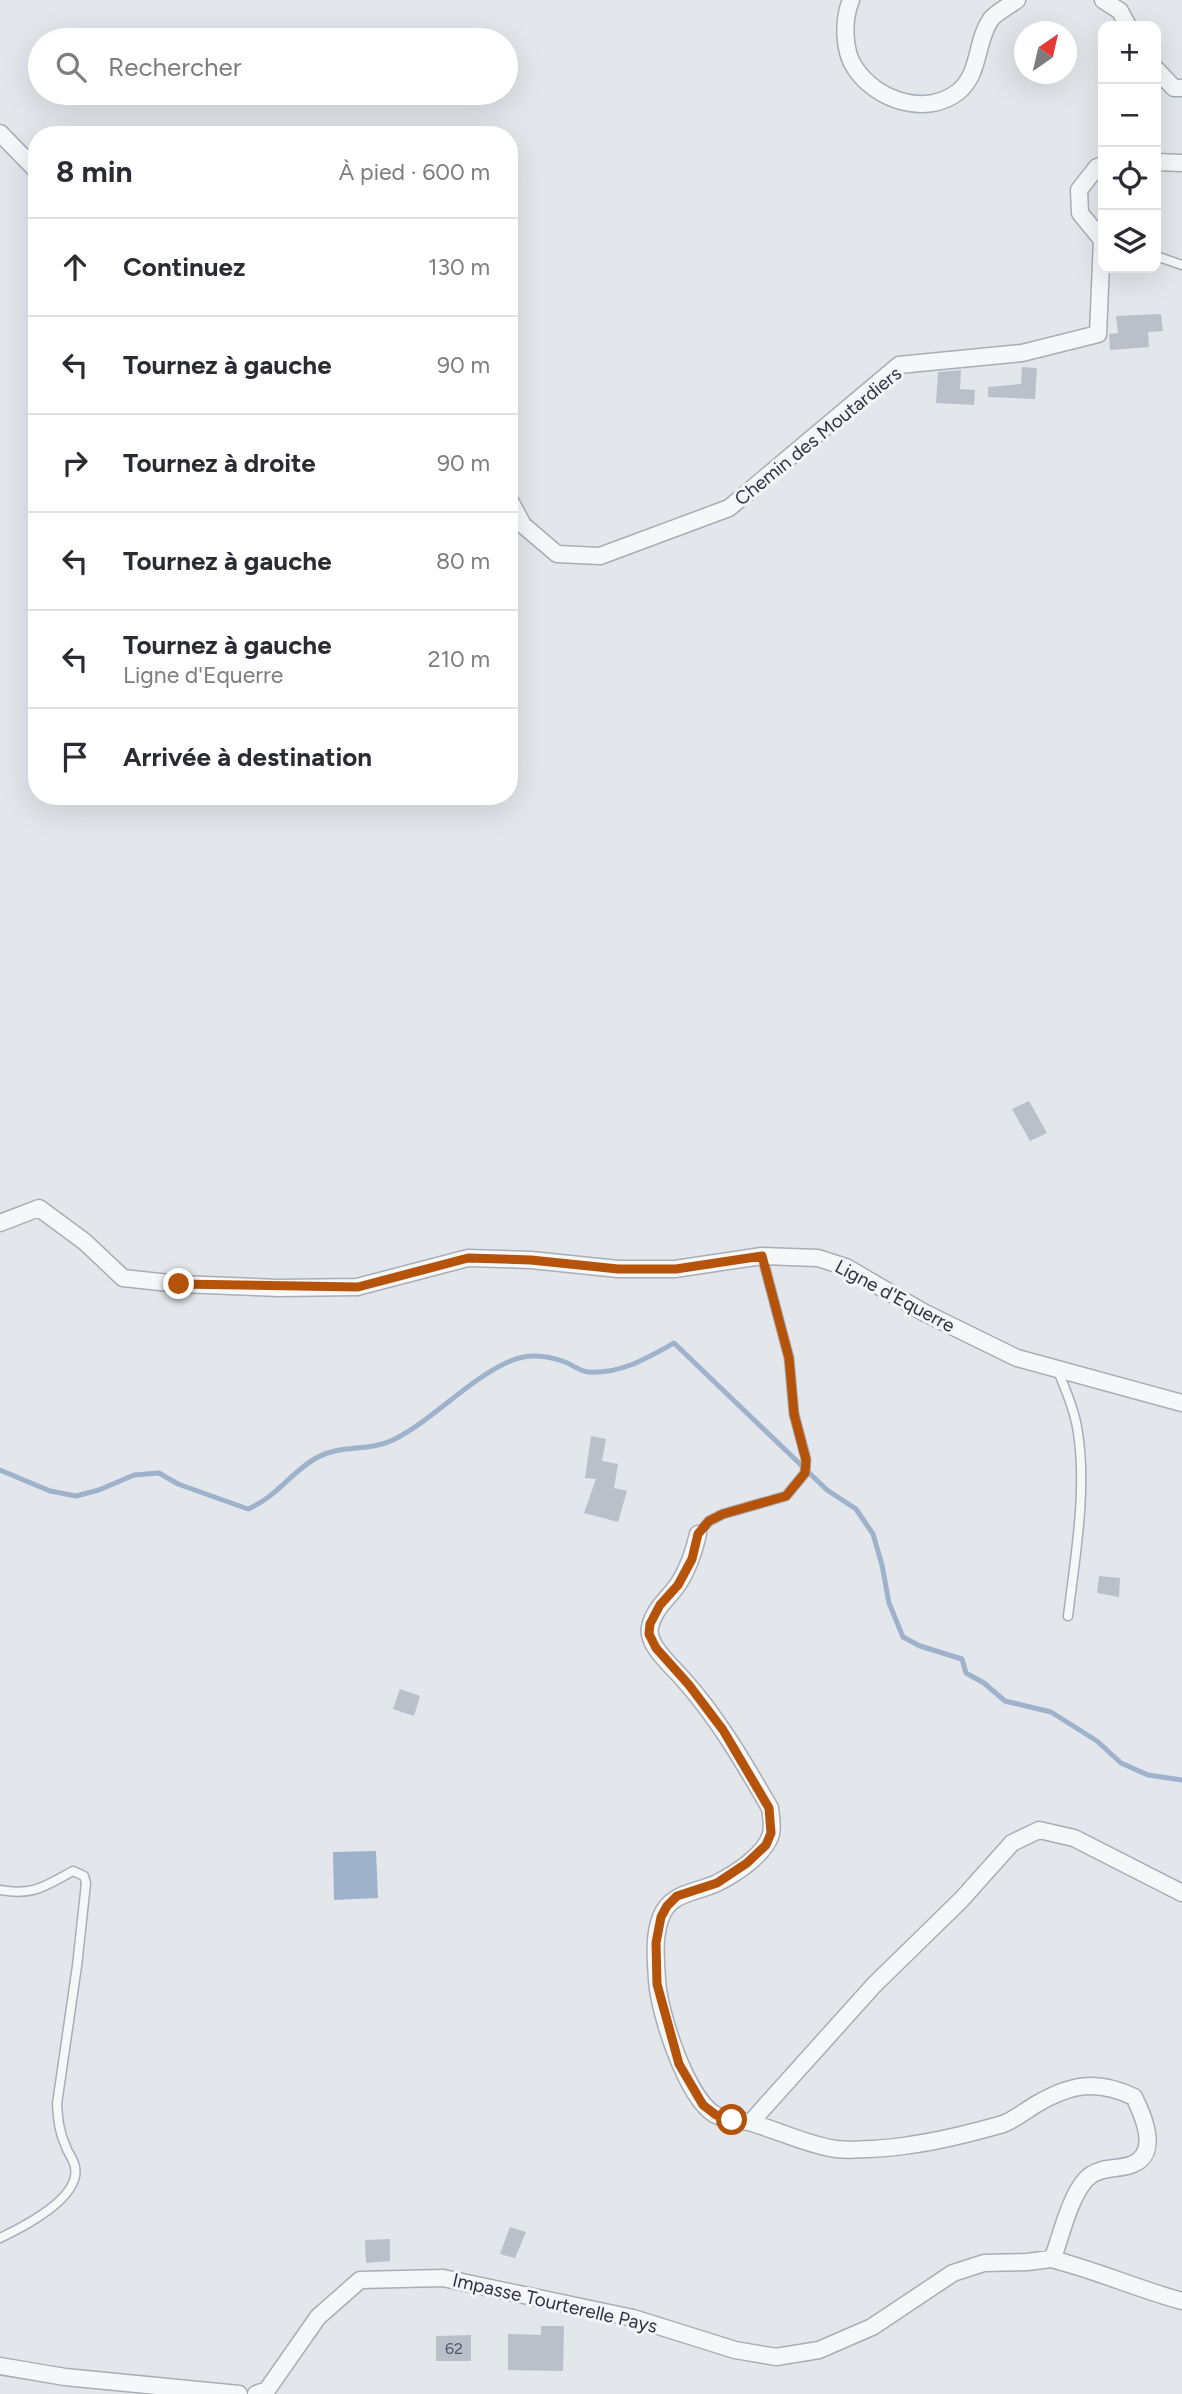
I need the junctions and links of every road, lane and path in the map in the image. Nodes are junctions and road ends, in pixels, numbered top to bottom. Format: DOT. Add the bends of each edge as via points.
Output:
graph roads {
  1 [pos="850,0"];
  2 [pos="1017,0"];
  3 [pos="1103,0"];
  4 [pos="1126,21"];
  5 [pos="1161,74"];
  6 [pos="1182,89"];
  7 [pos="0,133"];
  8 [pos="28,162"];
  9 [pos="1161,162"];
  10 [pos="1182,163"];
  11 [pos="1098,167"];
  12 [pos="1098,236"];
  13 [pos="1161,258"];
  14 [pos="1182,265"];
  15 [pos="1101,273"];
  16 [pos="518,516"];
  17 [pos="0,1223"];
  18 [pos="762,1256"];
  19 [pos="1058,1370"];
  20 [pos="1182,1403"];
  21 [pos="698,1534"];
  22 [pos="1068,1616"];
  23 [pos="0,1889"];
  24 [pos="1182,1893"];
  25 [pos="751,2122"];
  26 [pos="0,2238"];
  27 [pos="1051,2259"];
  28 [pos="1182,2301"];
  29 [pos="0,2366"];
  30 [pos="239,2394"];
  31 [pos="256,2394"];
  1 -- 2 [label="street" via="846,47 853,66 885,96 931,104 957,93 966,83 992,17"];
  3 -- 4 [label="street" via="1120,10"];
  5 -- 6 [label="street" via="1174,88"];
  7 -- 8 [label="street"];
  9 -- 10 [label="street"];
  11 -- 12 [label="street, Chemin des Moutardiers" via="1079,190 1080,213"];
  13 -- 14 [label="lane"];
  15 -- 16 [label="street, Chemin des Moutardiers" via="1098,334 1022,353 899,366 729,508 600,556 557,554"];
  17 -- 18 [label="street, Ligne d'Equerre" via="38,1208 85,1242 123,1278 179,1284 358,1287 468,1258 676,1269"];
  18 -- 19 [label="street, Ligne d'Equerre" via="818,1258 846,1267 923,1312 1017,1358"];
  18 -- 21 [label="lane" via="789,1358 805,1473 786,1496 723,1514"];
  19 -- 20 [label="street, Ligne d'Equerre"];
  19 -- 22 [label="lane" via="1072,1409 1079,1455 1080,1513"];
  21 -- 25 [label="street" via="692,1559 660,1605 649,1634 748,1769 769,1808 771,1833 766,1845 747,1863 717,1883 677,1896 667,1906 656,1943 657,1984 679,2064 703,2105 716,2115"];
  23 -- 26 [label="lane" via="37,1890 73,1871 84,1876 86,1883 57,2104 58,2126 75,2166 75,2179 68,2193 29,2224"];
  24 -- 25 [label="street" via="1074,1838 1039,1830 1012,1843 874,1985"];
  25 -- 27 [label="street" via="838,2149 909,2145 1005,2123 1079,2085 1113,2087 1134,2097 1148,2142 1142,2158 1132,2165 1092,2174 1080,2185"];
  27 -- 28 [label="street, Impasse Tourterelle Pays"];
  27 -- 31 [label="street, Impasse Tourterelle Pays" via="984,2263 953,2273 872,2327 819,2350 776,2357 735,2350 633,2318 443,2278 360,2280 318,2317 267,2390"];
  29 -- 30 [label="street"];
}
